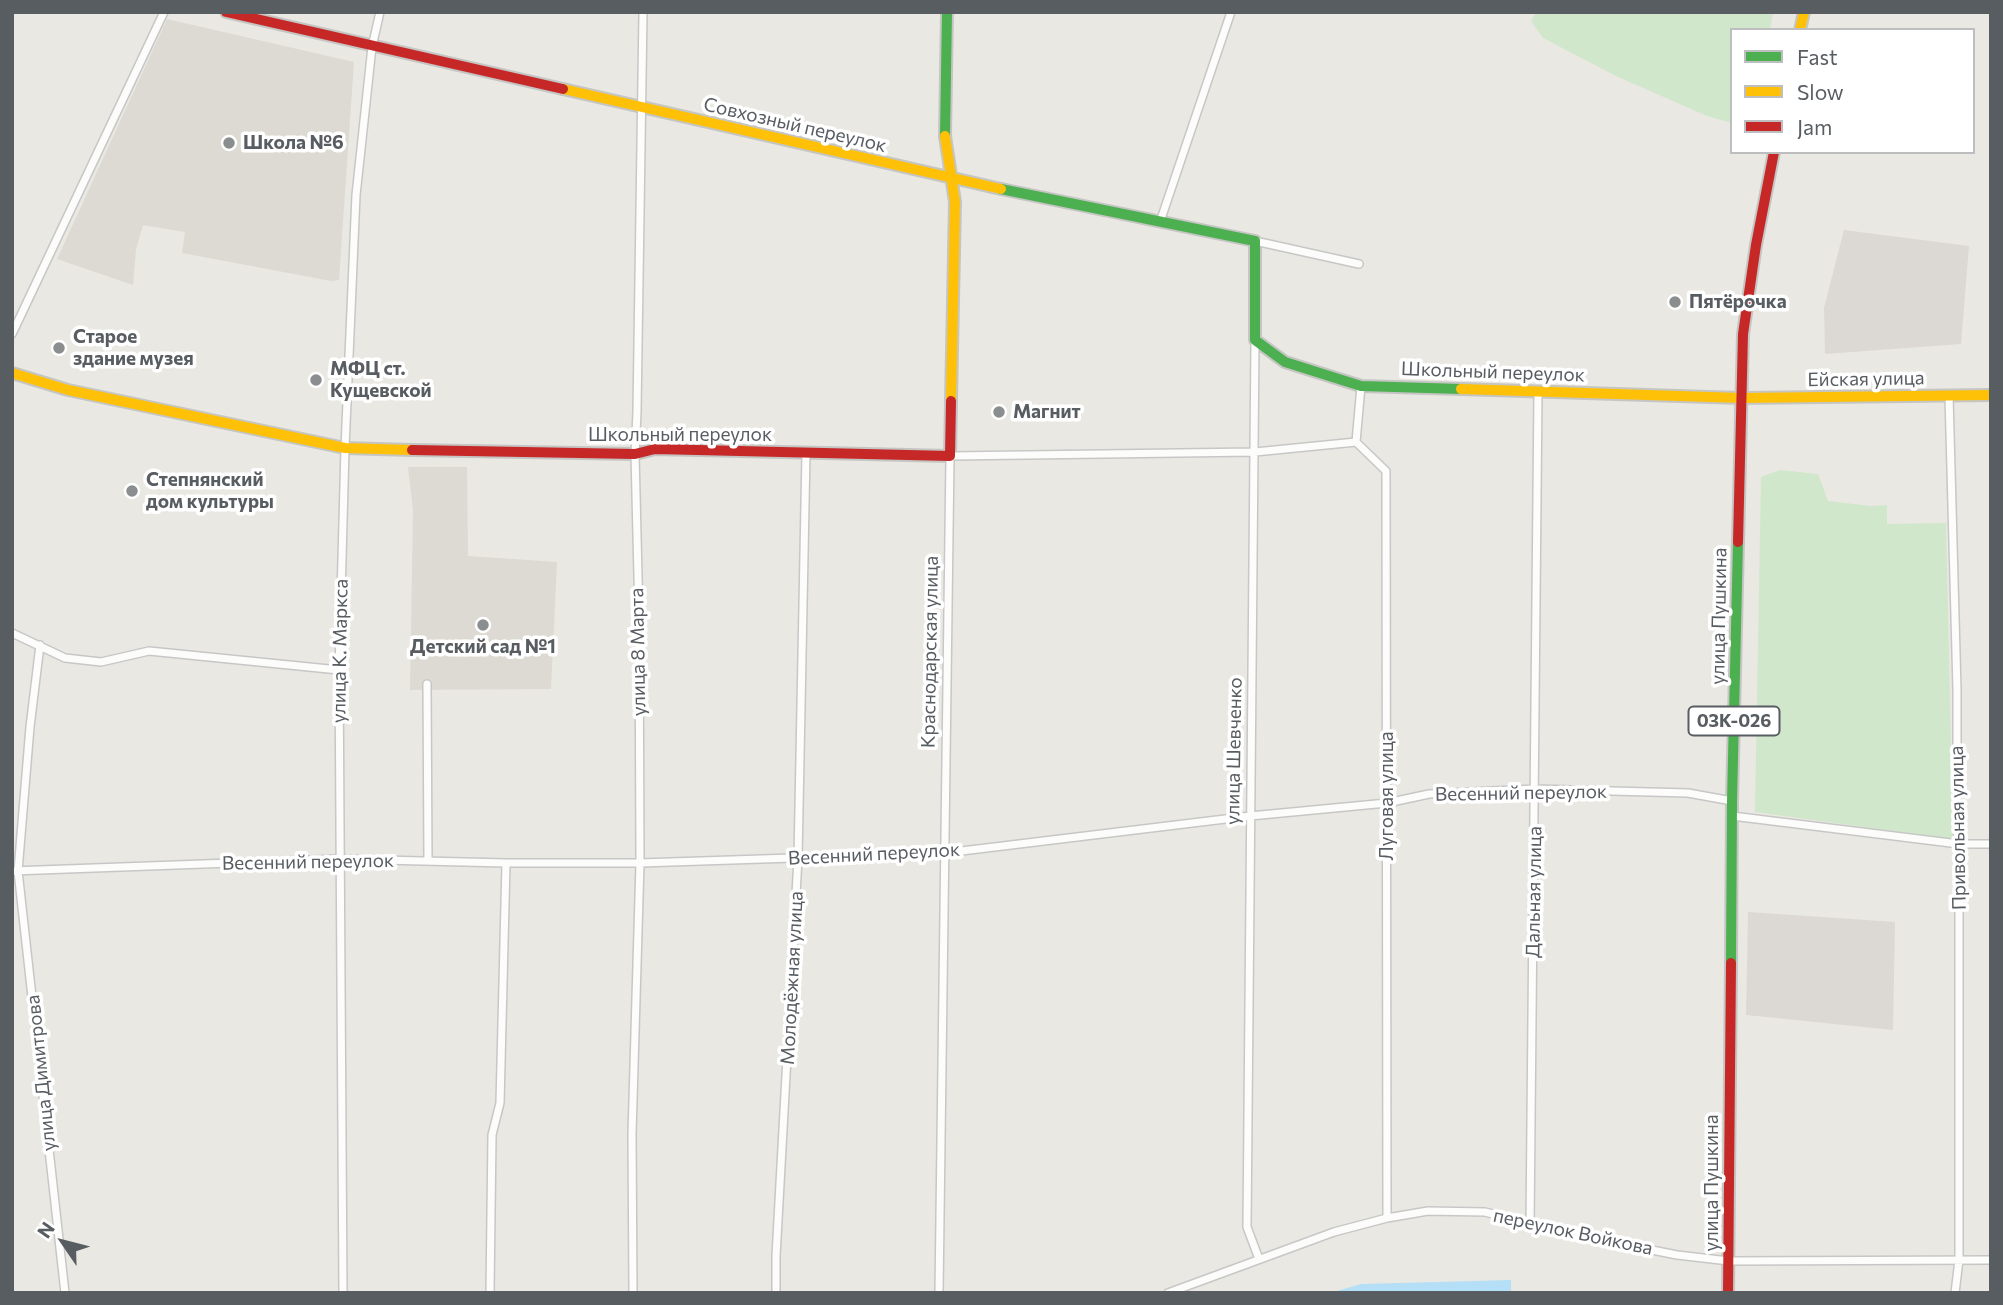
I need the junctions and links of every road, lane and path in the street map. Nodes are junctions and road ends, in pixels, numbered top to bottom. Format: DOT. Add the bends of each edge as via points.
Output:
graph roads {
  1 [pos="226,12"];
  2 [pos="380,12"];
  3 [pos="643,12"];
  4 [pos="947,12"];
  5 [pos="1231,12"];
  6 [pos="163,15"];
  7 [pos="372,47"];
  8 [pos="642,109"];
  9 [pos="1774,154"];
  10 [pos="950,178"];
  11 [pos="1160,222"];
  12 [pos="1255,241"];
  13 [pos="1359,264"];
  14 [pos="12,334"];
  15 [pos="1255,340"];
  16 [pos="12,373"];
  17 [pos="1360,386"];
  18 [pos="1538,391"];
  19 [pos="1991,395"];
  20 [pos="1949,396"];
  21 [pos="1741,398"];
  22 [pos="1356,442"];
  23 [pos="345,448"];
  24 [pos="1255,452"];
  25 [pos="635,453"];
  26 [pos="806,453"];
  27 [pos="950,456"];
  28 [pos="12,633"];
  29 [pos="40,645"];
  30 [pos="339,670"];
  31 [pos="427,684"];
  32 [pos="1535,789"];
  33 [pos="1732,801"];
  34 [pos="1387,803"];
  35 [pos="1732,816"];
  36 [pos="1251,817"];
  37 [pos="1959,844"];
  38 [pos="1991,844"];
  39 [pos="945,853"];
  40 [pos="798,858"];
  41 [pos="340,859"];
  42 [pos="428,861"];
  43 [pos="506,863"];
  44 [pos="640,863"];
  45 [pos="15,871"];
  46 [pos="1387,1218"];
  47 [pos="1530,1225"];
  48 [pos="1259,1259"];
  49 [pos="1959,1260"];
  50 [pos="1729,1261"];
  51 [pos="1991,1261"];
  52 [pos="65,1293"];
  53 [pos="343,1293"];
  54 [pos="490,1293"];
  55 [pos="633,1293"];
  56 [pos="776,1293"];
  57 [pos="939,1293"];
  58 [pos="1168,1293"];
  59 [pos="1728,1293"];
  60 [pos="1955,1293"];
  1 -- 7 [label="street, Совхозный переулок"];
  2 -- 7 [label="street, улица К. Маркса"];
  3 -- 8 [label="street, улица 8 Марта"];
  4 -- 10 [label="street, Краснодарская улица" via="945,142"];
  5 -- 11 [label="street"];
  6 -- 14 [label="street"];
  7 -- 8 [label="street, Совхозный переулок"];
  7 -- 23 [label="street, улица К. Маркса" via="356,195"];
  8 -- 10 [label="street, Совхозный переулок"];
  8 -- 25 [label="street, улица 8 Марта"];
  9 -- 21 [label="street, улица Пушкина / 03К-026" via="1748,288"];
  10 -- 11 [label="street, Совхозный переулок"];
  10 -- 27 [label="street, Краснодарская улица" via="956,202"];
  11 -- 12 [label="street, Совхозный переулок"];
  12 -- 13 [label="street, Совхозный переулок"];
  12 -- 15 [label="street, улица Шевченко"];
  15 -- 17 [label="street, Школьный переулок" via="1285,362"];
  15 -- 24 [label="street, улица Шевченко"];
  16 -- 23 [label="street, Школьный переулок" via="68,390"];
  17 -- 18 [label="street, Школьный переулок"];
  17 -- 22 [label="street"];
  18 -- 21 [label="street, Школьный переулок"];
  18 -- 32 [label="street, Дальная улица"];
  19 -- 20 [label="street, Ейская улица"];
  20 -- 21 [label="street, Ейская улица"];
  20 -- 37 [label="street, Привольная улица"];
  21 -- 33 [label="street, улица Пушкина / 03К-026"];
  22 -- 24 [label="street, Школьный переулок"];
  22 -- 34 [label="street, Луговая улица" via="1386,471"];
  23 -- 25 [label="street, Школьный переулок"];
  23 -- 30 [label="street, улица К. Маркса"];
  24 -- 27 [label="street, Школьный переулок"];
  24 -- 36 [label="street, улица Шевченко"];
  25 -- 26 [label="street, Школьный переулок" via="655,449"];
  25 -- 44 [label="street, улица 8 Марта"];
  26 -- 27 [label="street, Школьный переулок"];
  26 -- 40 [label="street, Молодёжная улица"];
  27 -- 39 [label="street, Краснодарская улица"];
  28 -- 29 [label="street"];
  29 -- 30 [label="street" via="65,658 101,662 149,652"];
  29 -- 45 [label="street, улица Димитрова"];
  30 -- 41 [label="street, улица К. Маркса"];
  31 -- 42 [label="street"];
  32 -- 33 [label="street, Весенний переулок" via="1688,793"];
  32 -- 34 [label="street, Весенний переулок" via="1429,794"];
  32 -- 47 [label="street, Дальная улица"];
  33 -- 35 [label="street, улица Пушкина / 03К-026"];
  34 -- 36 [label="street, Весенний переулок"];
  34 -- 46 [label="street, Луговая улица"];
  35 -- 37 [label="street"];
  35 -- 50 [label="street, улица Пушкина / 03К-026"];
  36 -- 39 [label="street, Весенний переулок"];
  36 -- 48 [label="street, улица Шевченко" via="1247,1227"];
  37 -- 38 [label="street"];
  37 -- 49 [label="street, Привольная улица"];
  39 -- 40 [label="street, Весенний переулок"];
  39 -- 57 [label="street, Краснодарская улица"];
  40 -- 44 [label="street, Весенний переулок"];
  40 -- 56 [label="street, Молодёжная улица"];
  41 -- 42 [label="street, Весенний переулок"];
  41 -- 45 [label="street, Весенний переулок"];
  41 -- 53 [label="street, улица К. Маркса"];
  42 -- 43 [label="street, Весенний переулок"];
  43 -- 44 [label="street, Весенний переулок"];
  43 -- 54 [label="street" via="500,1103 492,1135"];
  44 -- 55 [label="street, улица 8 Марта" via="632,1135"];
  45 -- 52 [label="street, улица Димитрова"];
  46 -- 47 [label="street, переулок Войкова" via="1428,1211 1485,1212"];
  46 -- 48 [label="street, переулок Войкова"];
  47 -- 50 [label="street, переулок Войкова"];
  48 -- 58 [label="street, переулок Войкова"];
  49 -- 50 [label="street, переулок Войкова"];
  49 -- 51 [label="street, переулок Войкова"];
  49 -- 60 [label="street, Привольная улица"];
  50 -- 59 [label="street, улица Пушкина / 03К-026"];
}
